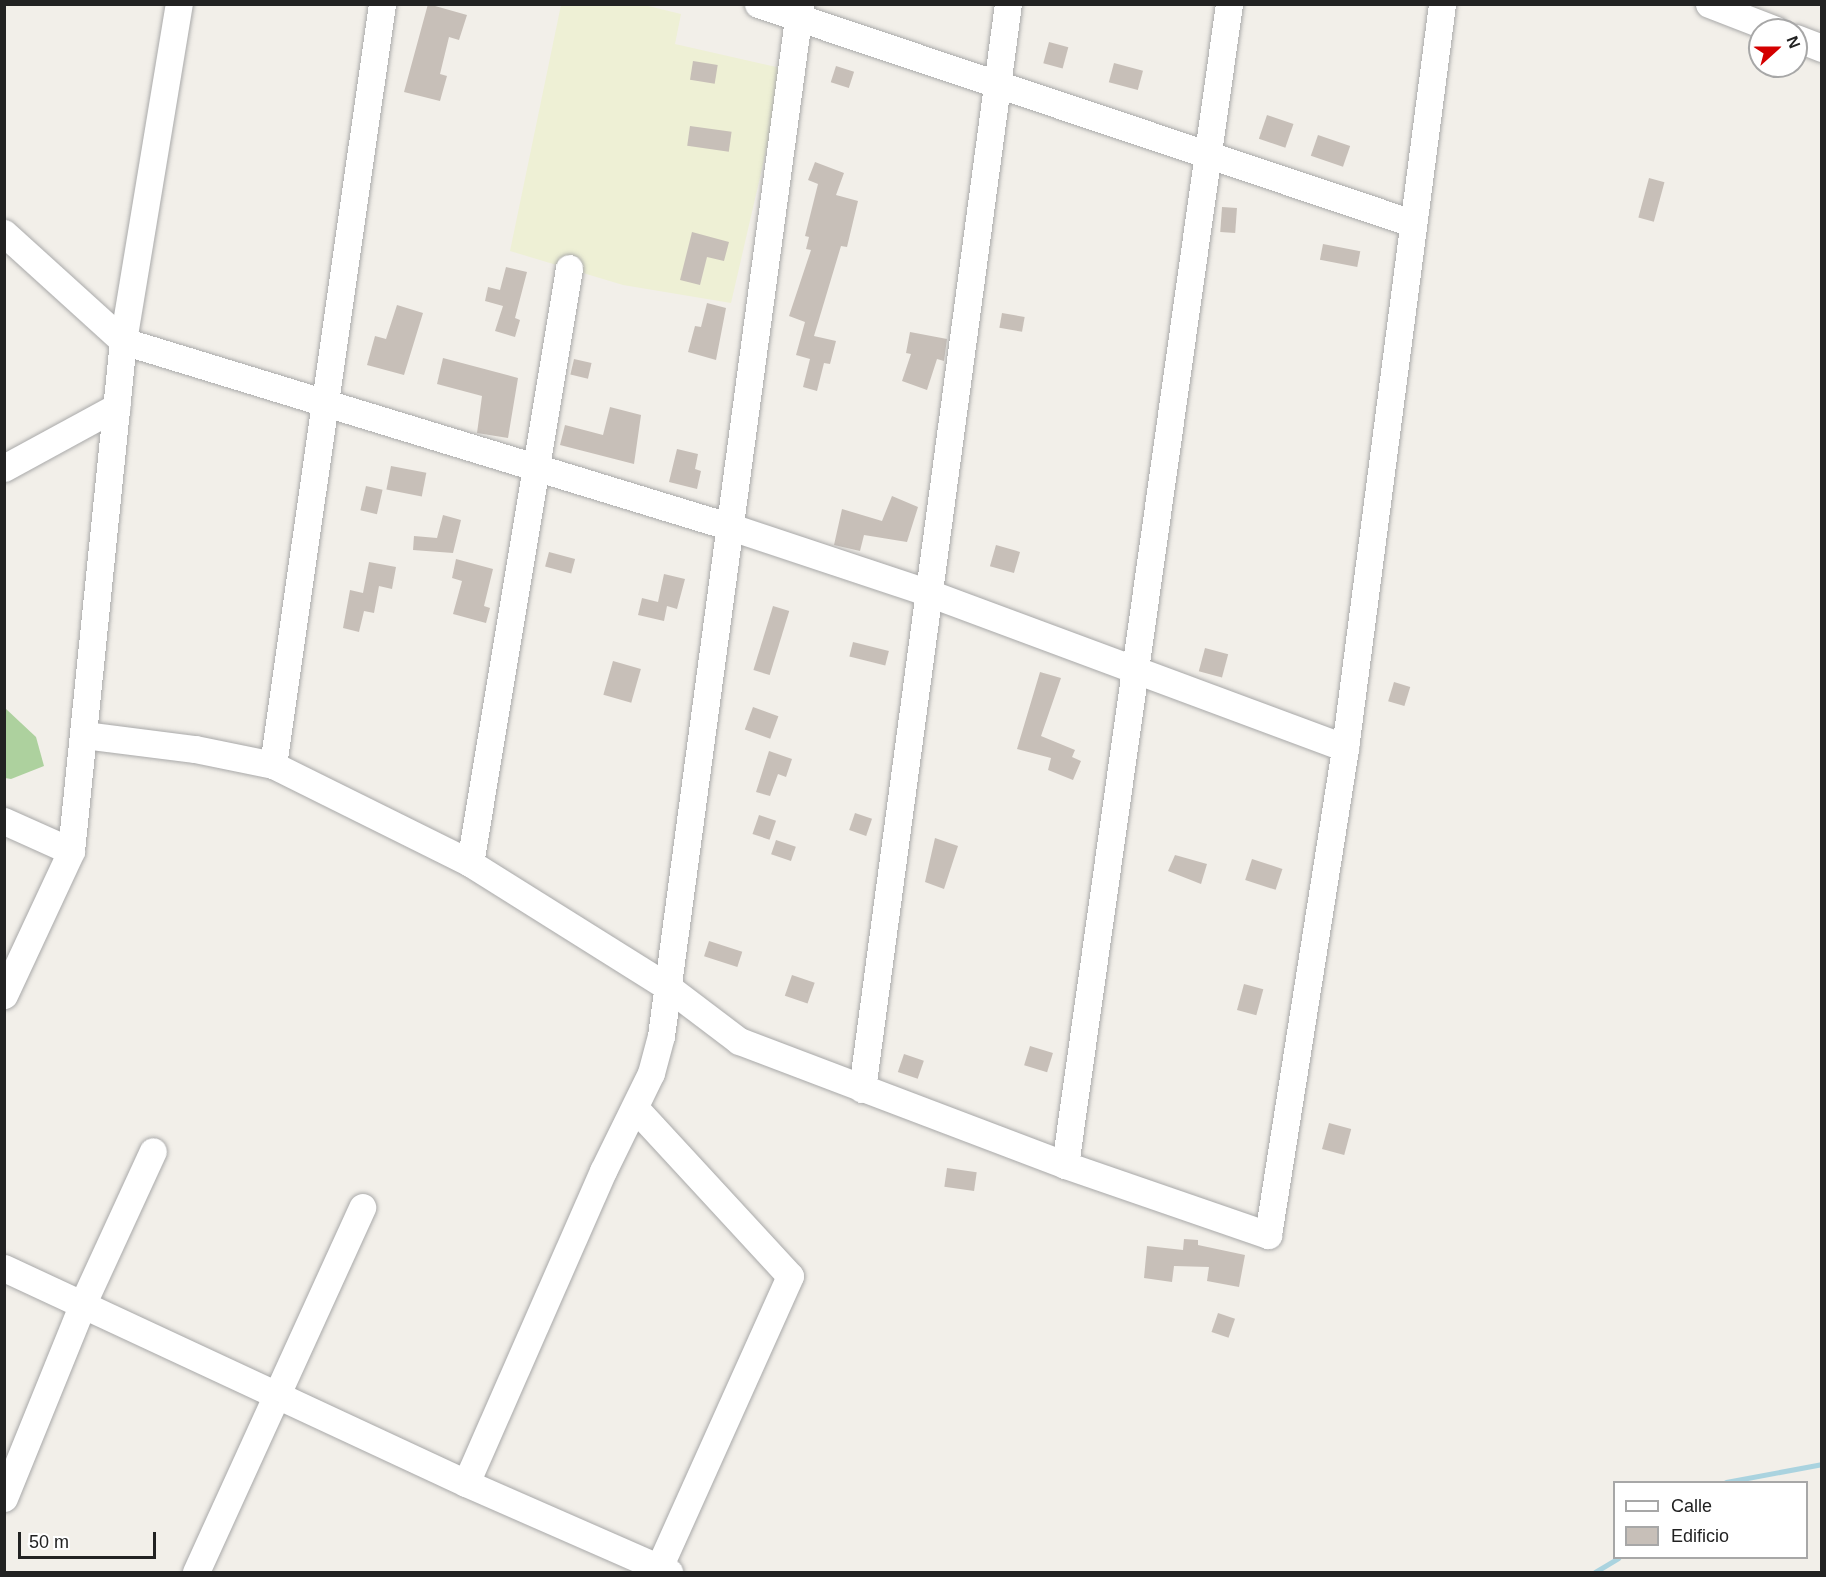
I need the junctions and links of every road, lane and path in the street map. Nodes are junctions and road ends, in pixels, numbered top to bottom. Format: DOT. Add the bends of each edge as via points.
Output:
graph roads {
  1 [pos="179,4"];
  2 [pos="382,4"];
  3 [pos="758,4"];
  4 [pos="1008,4"];
  5 [pos="1229,4"];
  6 [pos="1442,4"];
  7 [pos="1709,4"];
  8 [pos="800,11"];
  9 [pos="1748,19"];
  10 [pos="997,84"];
  11 [pos="1208,154"];
  12 [pos="1412,223"];
  13 [pos="4,233"];
  14 [pos="569,268"];
  15 [pos="123,341"];
  16 [pos="325,400"];
  17 [pos="116,407"];
  18 [pos="536,466"];
  19 [pos="4,468"];
  20 [pos="731,527"];
  21 [pos="929,593"];
  22 [pos="1135,670"];
  23 [pos="84,735"];
  24 [pos="1345,748"];
  25 [pos="273,765"];
  26 [pos="4,820"];
  27 [pos="70,851"];
  28 [pos="470,863"];
  29 [pos="669,988"];
  30 [pos="4,995"];
  31 [pos="862,1089"];
  32 [pos="636,1109"];
  33 [pos="153,1151"];
  34 [pos="1065,1165"];
  35 [pos="362,1207"];
  36 [pos="4,1268"];
  37 [pos="83,1303"];
  38 [pos="276,1391"];
  39 [pos="466,1483"];
  40 [pos="4,1498"];
  41 [pos="662,1571"];
  42 [pos="196,1572"];
  1 -- 15 [label="street"];
  2 -- 16 [label="street"];
  3 -- 8 [label="street"];
  4 -- 10 [label="street"];
  5 -- 11 [label="street"];
  6 -- 12 [label="street"];
  7 -- 9 [label="street"];
  8 -- 10 [label="street"];
  8 -- 20 [label="street"];
  10 -- 11 [label="street"];
  10 -- 21 [label="street"];
  11 -- 12 [label="street"];
  11 -- 22 [label="street"];
  12 -- 24 [label="street"];
  13 -- 15 [label="street"];
  14 -- 18 [label="street"];
  15 -- 16 [label="street"];
  15 -- 17 [label="street"];
  16 -- 18 [label="street"];
  16 -- 25 [label="street"];
  17 -- 19 [label="street"];
  17 -- 23 [label="street"];
  18 -- 20 [label="street"];
  18 -- 28 [label="street"];
  20 -- 21 [label="street"];
  20 -- 29 [label="street"];
  21 -- 22 [label="street"];
  21 -- 31 [label="street"];
  22 -- 24 [label="street"];
  22 -- 34 [label="street"];
  23 -- 25 [label="street" via="195,749"];
  23 -- 27 [label="street"];
  24 -- 34 [label="street" via="1268,1235"];
  25 -- 28 [label="street"];
  26 -- 27 [label="street"];
  27 -- 30 [label="street"];
  28 -- 29 [label="street"];
  29 -- 31 [label="street" via="738,1041"];
  29 -- 32 [label="street" via="651,1074"];
  31 -- 34 [label="street"];
  32 -- 39 [label="street" via="603,1171"];
  32 -- 41 [label="street" via="790,1276"];
  33 -- 37 [label="street"];
  35 -- 38 [label="street"];
  36 -- 37 [label="street"];
  37 -- 38 [label="street"];
  37 -- 40 [label="street"];
  38 -- 39 [label="street"];
  38 -- 42 [label="street"];
  39 -- 41 [label="street"];
}
